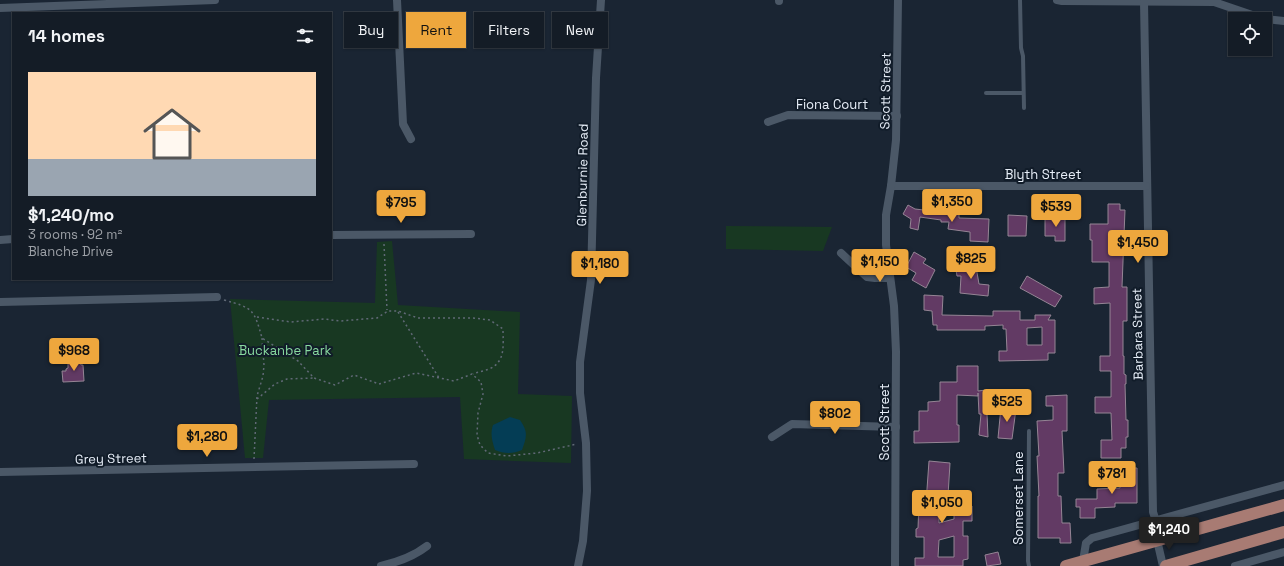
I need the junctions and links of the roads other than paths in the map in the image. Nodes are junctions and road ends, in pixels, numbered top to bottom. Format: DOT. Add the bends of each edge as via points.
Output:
graph roads {
  1 [pos="215,0"];
  2 [pos="397,0"];
  3 [pos="601,0"];
  4 [pos="898,0"];
  5 [pos="1020,0"];
  6 [pos="1057,0"];
  7 [pos="1144,2"];
  8 [pos="0,8"];
  9 [pos="1244,12"];
  10 [pos="1272,20"];
  11 [pos="1284,21"];
  12 [pos="986,93"];
  13 [pos="1023,93"];
  14 [pos="1024,108"];
  15 [pos="897,116"];
  16 [pos="768,122"];
  17 [pos="411,139"];
  18 [pos="891,186"];
  19 [pos="1146,186"];
  20 [pos="471,234"];
  21 [pos="332,235"];
  22 [pos="12,239"];
  23 [pos="0,240"];
  24 [pos="841,253"];
  25 [pos="890,278"];
  26 [pos="217,297"];
  27 [pos="0,302"];
  28 [pos="896,426"];
  29 [pos="1029,431"];
  30 [pos="772,437"];
  31 [pos="414,464"];
  32 [pos="0,472"];
  33 [pos="1284,485"];
  34 [pos="1284,505"];
  35 [pos="1156,520"];
  36 [pos="1284,532"];
  37 [pos="1157,540"];
  38 [pos="427,546"];
  39 [pos="1284,552"];
  40 [pos="1083,561"];
  41 [pos="381,566"];
  42 [pos="578,566"];
  43 [pos="895,566"];
  44 [pos="1029,566"];
  45 [pos="1066,566"];
  46 [pos="1163,566"];
  47 [pos="1166,566"];
  48 [pos="1235,566"];
  1 -- 8 [label="street"];
  2 -- 17 [label="street" via="403,124"];
  3 -- 42 [label="street, Glenburnie Road" via="596,78 591,280 580,362 587,491 584,540"];
  4 -- 15 [label="street, Scott Street"];
  5 -- 13 [label="lane"];
  6 -- 7 [label="street"];
  7 -- 9 [label="street" via="1214,2"];
  7 -- 19 [label="street, Barbara Street"];
  10 -- 11 [label="street"];
  12 -- 13 [label="lane"];
  13 -- 14 [label="lane"];
  15 -- 16 [label="street, Fiona Court" via="788,115"];
  15 -- 18 [label="street, Scott Street"];
  18 -- 19 [label="street, Blyth Street"];
  18 -- 25 [label="street, Scott Street" via="886,215"];
  19 -- 35 [label="street, Barbara Street" via="1153,512"];
  20 -- 21 [label="street"];
  22 -- 23 [label="street"];
  24 -- 25 [label="street" via="867,277"];
  25 -- 28 [label="street, Scott Street" via="895,318"];
  26 -- 27 [label="street"];
  28 -- 30 [label="street" via="792,424"];
  28 -- 43 [label="street, Scott Street"];
  29 -- 44 [label="lane, Somerset Lane"];
  31 -- 32 [label="street, Grey Street"];
  33 -- 35 [label="street"];
  34 -- 37 [label="main road"];
  35 -- 40 [label="street" via="1092,538 1086,543"];
  36 -- 47 [label="main road"];
  37 -- 40 [label="main road"];
  37 -- 46 [label="street"];
  38 -- 41 [label="street" via="411,557"];
  39 -- 48 [label="street"];
  40 -- 45 [label="main road"];
}
